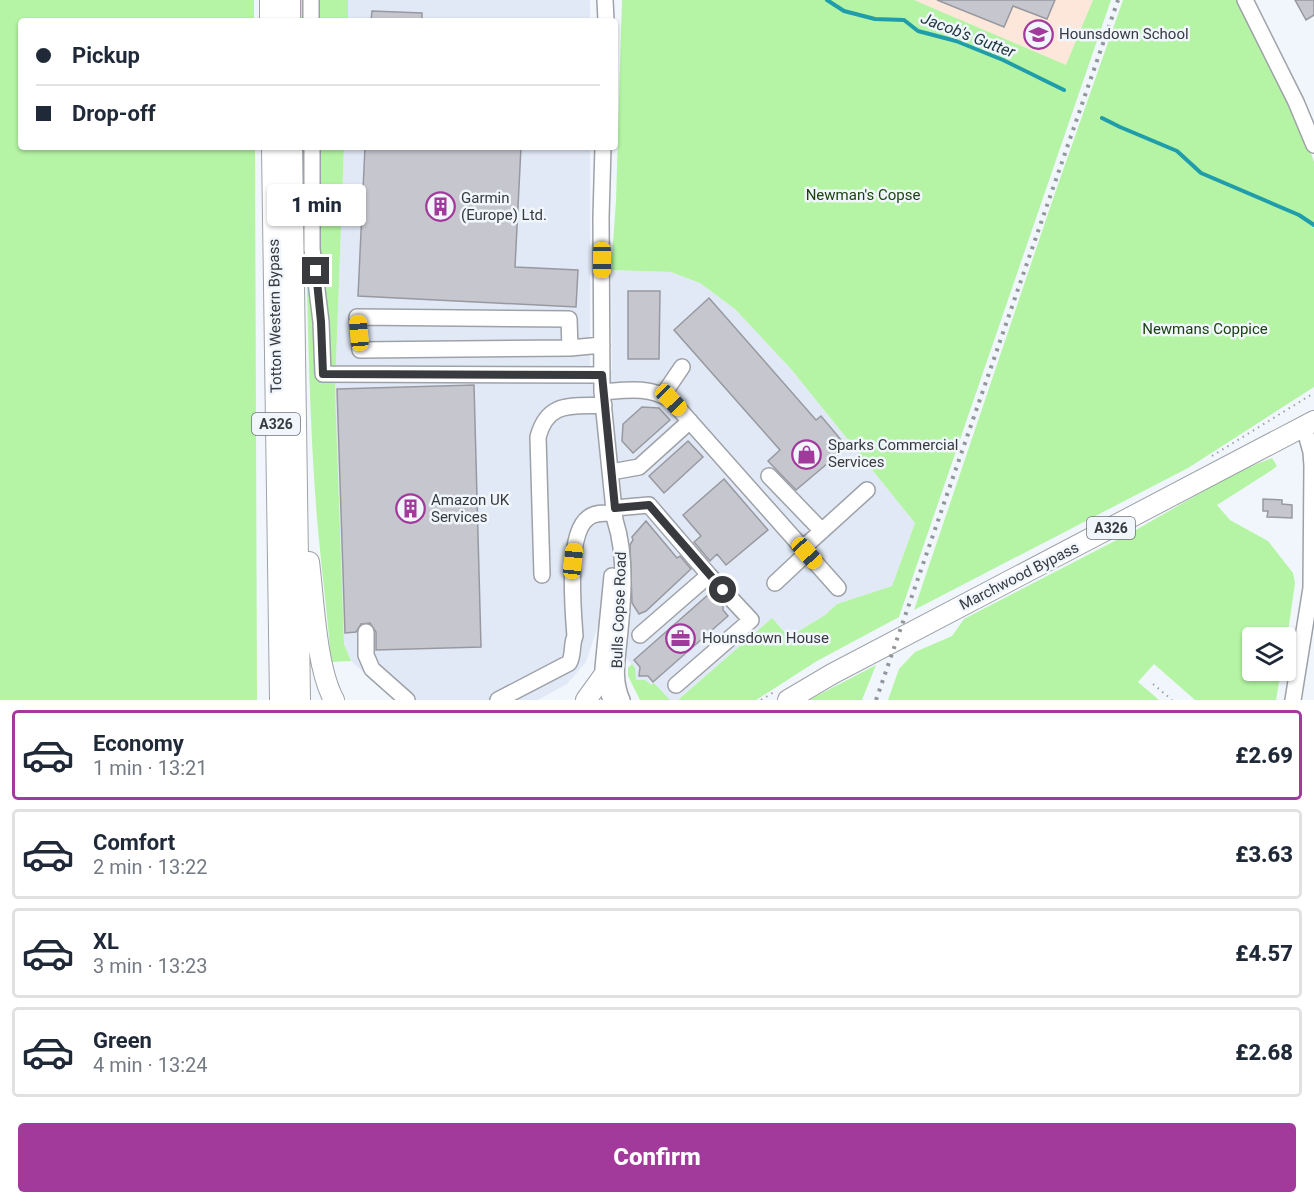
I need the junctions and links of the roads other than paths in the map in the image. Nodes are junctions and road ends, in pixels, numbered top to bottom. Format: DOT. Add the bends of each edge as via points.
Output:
graph roads {
  1 [pos="270,0"];
  2 [pos="290,0"];
  3 [pos="311,0"];
  4 [pos="605,0"];
  5 [pos="1245,0"];
  6 [pos="270,18"];
  7 [pos="290,18"];
  8 [pos="311,18"];
  9 [pos="606,18"];
  10 [pos="1309,118"];
  11 [pos="1314,145"];
  12 [pos="272,150"];
  13 [pos="292,150"];
  14 [pos="312,150"];
  15 [pos="603,150"];
  16 [pos="602,345"];
  17 [pos="570,348"];
  18 [pos="682,367"];
  19 [pos="602,375"];
  20 [pos="663,395"];
  21 [pos="603,399"];
  22 [pos="690,421"];
  23 [pos="1309,424"];
  24 [pos="297,470"];
  25 [pos="611,472"];
  26 [pos="769,476"];
  27 [pos="867,490"];
  28 [pos="615,514"];
  29 [pos="822,531"];
  30 [pos="805,550"];
  31 [pos="542,575"];
  32 [pos="709,575"];
  33 [pos="776,583"];
  34 [pos="838,588"];
  35 [pos="366,632"];
  36 [pos="640,635"];
  37 [pos="604,675"];
  38 [pos="676,685"];
  39 [pos="280,700"];
  40 [pos="300,700"];
  41 [pos="334,700"];
  42 [pos="407,700"];
  43 [pos="498,700"];
  44 [pos="586,700"];
  45 [pos="611,700"];
  46 [pos="622,700"];
  47 [pos="788,700"];
  48 [pos="1293,700"];
  1 -- 6 [label="main road"];
  2 -- 7 [label="main road"];
  3 -- 8 [label="street"];
  4 -- 9 [label="street"];
  5 -- 10 [label="street"];
  10 -- 11 [label="street"];
  12 -- 39 [label="main road, Totton Western Bypass / A326"];
  13 -- 24 [label="main road, Totton Western Bypass / A326"];
  14 -- 19 [label="street" via="312,249 323,374"];
  15 -- 16 [label="street, Bulls Copse Road"];
  16 -- 17 [label="street"];
  16 -- 19 [label="street, Bulls Copse Road"];
  17 -- 17 [label="street" via="569,319 357,317 360,350"];
  18 -- 20 [label="street"];
  19 -- 21 [label="street, Bulls Copse Road"];
  20 -- 21 [label="street" via="637,389"];
  20 -- 22 [label="street"];
  21 -- 25 [label="street, Bulls Copse Road"];
  21 -- 31 [label="street" via="555,410 540,428"];
  22 -- 25 [label="street" via="642,465"];
  22 -- 30 [label="street"];
  23 -- 47 [label="main road, Marchwood Bypass / A326"];
  23 -- 48 [label="street" via="1311,588"];
  24 -- 40 [label="main road, Totton Western Bypass / A326"];
  24 -- 41 [label="main road" via="322,666"];
  25 -- 28 [label="street, Bulls Copse Road"];
  26 -- 29 [label="street"];
  27 -- 29 [label="street"];
  28 -- 32 [label="street" via="649,505"];
  28 -- 37 [label="street, Bulls Copse Road"];
  28 -- 43 [label="street" via="588,518 574,546 575,636 569,663"];
  28 -- 46 [label="street, Bulls Copse Road" via="621,538 616,670"];
  29 -- 30 [label="street"];
  30 -- 33 [label="street"];
  30 -- 34 [label="street"];
  32 -- 36 [label="street"];
  32 -- 38 [label="street" via="751,620"];
  35 -- 42 [label="street" via="366,655 372,669"];
  37 -- 44 [label="main road"];
  37 -- 45 [label="street, Bulls Copse Road"];
}
